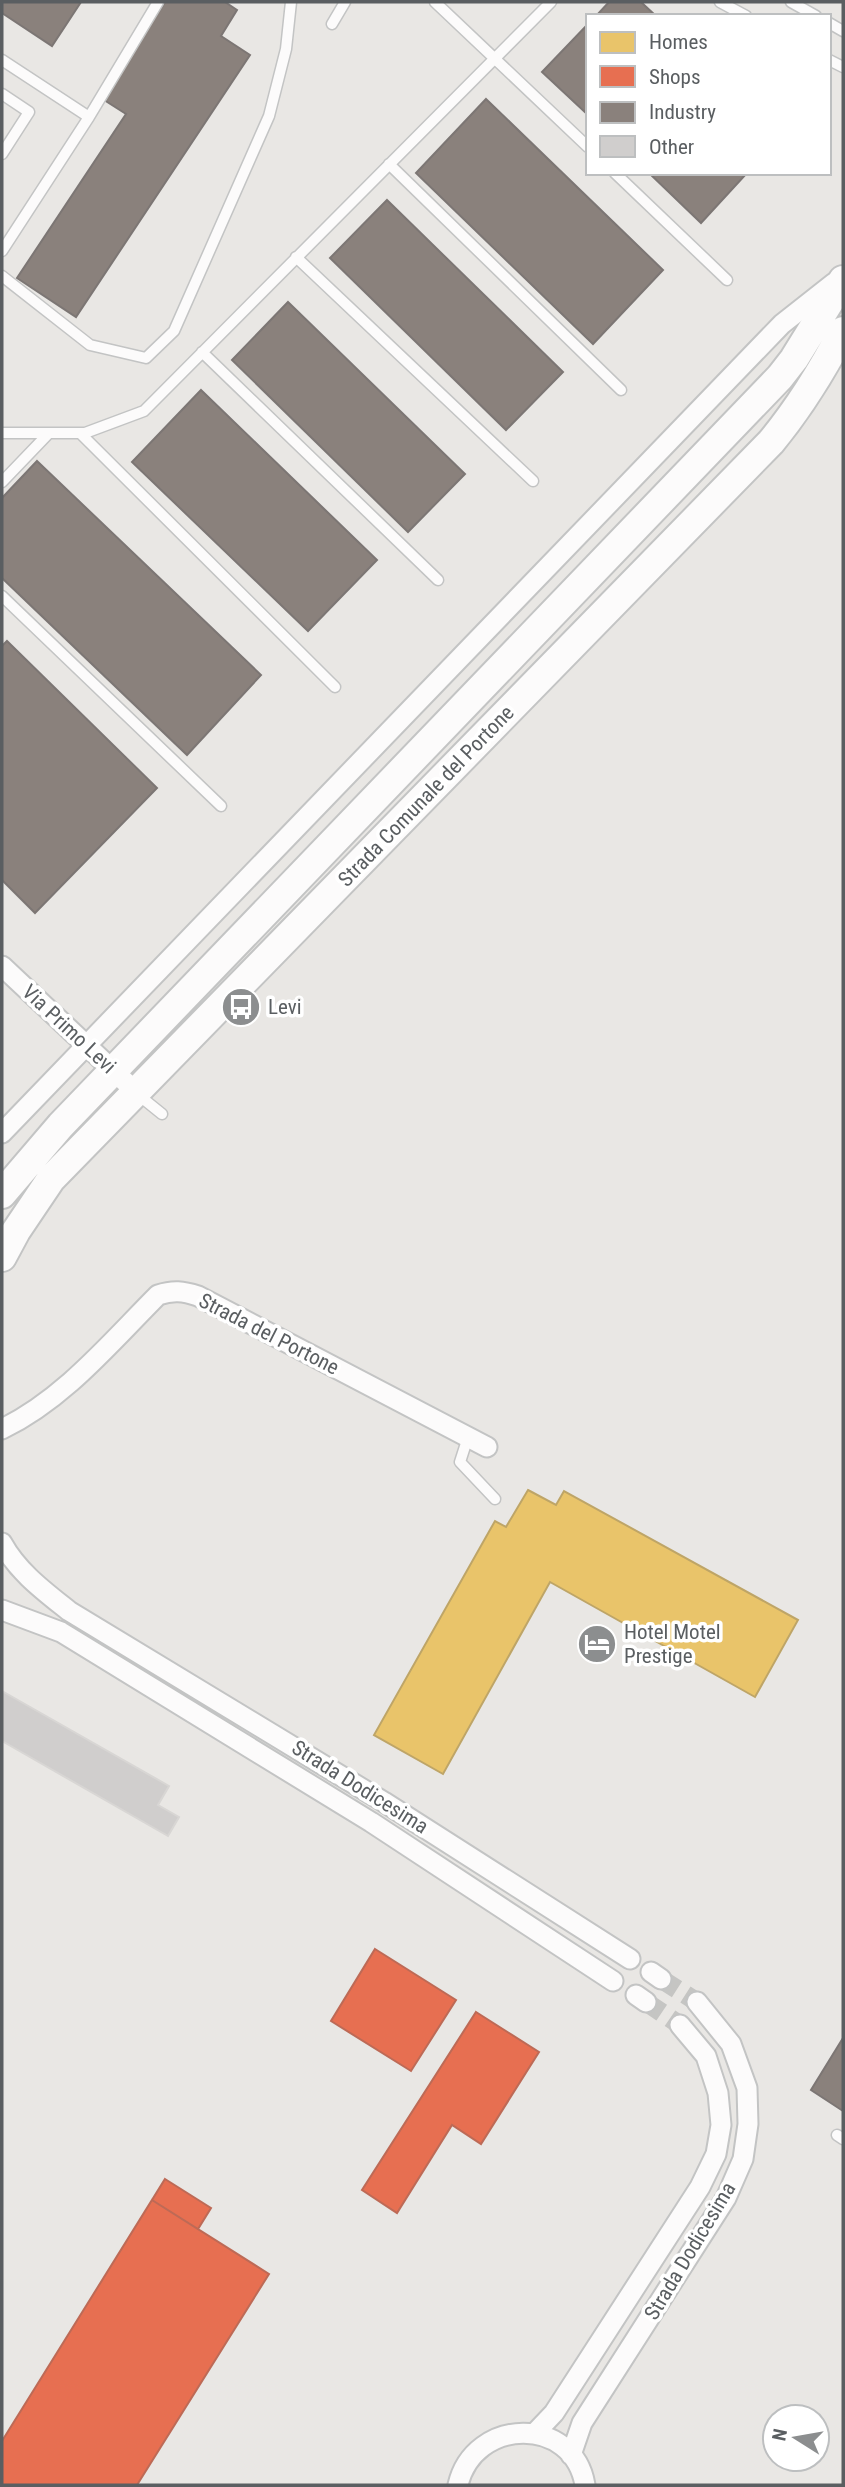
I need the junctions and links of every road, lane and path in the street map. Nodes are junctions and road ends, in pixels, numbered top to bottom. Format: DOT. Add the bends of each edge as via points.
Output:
graph roads {
  1 [pos="158,2"];
  2 [pos="291,2"];
  3 [pos="345,2"];
  4 [pos="435,2"];
  5 [pos="551,2"];
  6 [pos="720,2"];
  7 [pos="791,2"];
  8 [pos="742,14"];
  9 [pos="812,14"];
  10 [pos="332,24"];
  11 [pos="495,58"];
  12 [pos="2,60"];
  13 [pos="2,94"];
  14 [pos="89,117"];
  15 [pos="586,145"];
  16 [pos="2,154"];
  17 [pos="389,164"];
  18 [pos="617,175"];
  19 [pos="2,251"];
  20 [pos="296,257"];
  21 [pos="2,276"];
  22 [pos="843,278"];
  23 [pos="727,280"];
  24 [pos="843,331"];
  25 [pos="202,352"];
  26 [pos="621,390"];
  27 [pos="2,433"];
  28 [pos="49,433"];
  29 [pos="80,433"];
  30 [pos="533,481"];
  31 [pos="2,482"];
  32 [pos="438,580"];
  33 [pos="3,601"];
  34 [pos="335,687"];
  35 [pos="221,806"];
  36 [pos="2,966"];
  37 [pos="88,1045"];
  38 [pos="113,1070"];
  39 [pos="136,1092"];
  40 [pos="162,1114"];
  41 [pos="61,1125"];
  42 [pos="2,1133"];
  43 [pos="2,1172"];
  44 [pos="2,1194"];
  45 [pos="2,1258"];
  46 [pos="2,1429"];
  47 [pos="468,1437"];
  48 [pos="487,1447"];
  49 [pos="495,1499"];
  50 [pos="2,1544"];
  51 [pos="2,1610"];
  52 [pos="230,1708"];
  53 [pos="218,1728"];
  54 [pos="629,1959"];
  55 [pos="613,1981"];
  56 [pos="697,2002"];
  57 [pos="680,2025"];
  58 [pos="535,2433"];
  59 [pos="571,2455"];
  60 [pos="458,2485"];
  61 [pos="585,2485"];
  1 -- 14 [label="lane"];
  2 -- 21 [label="lane" via="286,49 269,116 174,331 146,358 90,345"];
  3 -- 10 [label="lane"];
  4 -- 11 [label="lane"];
  5 -- 11 [label="lane"];
  6 -- 8 [label="lane"];
  7 -- 9 [label="lane"];
  11 -- 15 [label="lane"];
  11 -- 17 [label="lane"];
  12 -- 14 [label="lane"];
  13 -- 16 [label="lane" via="29,112"];
  14 -- 19 [label="lane"];
  17 -- 20 [label="lane"];
  17 -- 26 [label="lane"];
  18 -- 23 [label="lane"];
  20 -- 25 [label="lane"];
  20 -- 30 [label="lane"];
  22 -- 37 [label="street, Strada Comunale del Portone" via="782,324"];
  22 -- 38 [label="street, Strada Comunale del Portone" via="780,377"];
  24 -- 39 [label="street, Strada Comunale del Portone" via="797,411 771,442"];
  25 -- 29 [label="lane" via="144,411"];
  25 -- 32 [label="lane"];
  27 -- 28 [label="lane"];
  28 -- 29 [label="lane"];
  28 -- 31 [label="lane"];
  29 -- 34 [label="lane"];
  33 -- 35 [label="lane"];
  36 -- 37 [label="street, Via Primo Levi"];
  37 -- 38 [label="street, Via Primo Levi"];
  37 -- 42 [label="street, Strada Comunale del Portone"];
  38 -- 39 [label="street, Via Primo Levi"];
  38 -- 41 [label="street, Strada Comunale del Portone"];
  39 -- 40 [label="lane"];
  39 -- 45 [label="street, Strada Comunale del Portone" via="51,1179"];
  41 -- 43 [label="street, Strada Comunale del Portone"];
  41 -- 44 [label="street, Strada Comunale del Portone"];
  46 -- 47 [label="street, Strada del Portone" via="62,1391 158,1295 182,1291"];
  47 -- 48 [label="street, Strada del Portone"];
  47 -- 49 [label="lane" via="460,1462"];
  50 -- 52 [label="street, Strada Dodicesima" via="34,1583 69,1611"];
  51 -- 53 [label="street, Strada Dodicesima" via="61,1632"];
  52 -- 53 [label="street"];
  52 -- 54 [label="street, Strada Dodicesima"];
  53 -- 55 [label="street, Strada Dodicesima"];
  56 -- 59 [label="street, Strada Dodicesima" via="731,2044 747,2088 743,2159 726,2198 582,2423"];
  57 -- 58 [label="street, Strada Dodicesima" via="706,2056 718,2093 721,2125 716,2154 700,2187 554,2413"];
  58 -- 59 [label="street"];
  58 -- 60 [label="street" via="514,2432 489,2441 465,2465"];
  59 -- 61 [label="street"];
}
